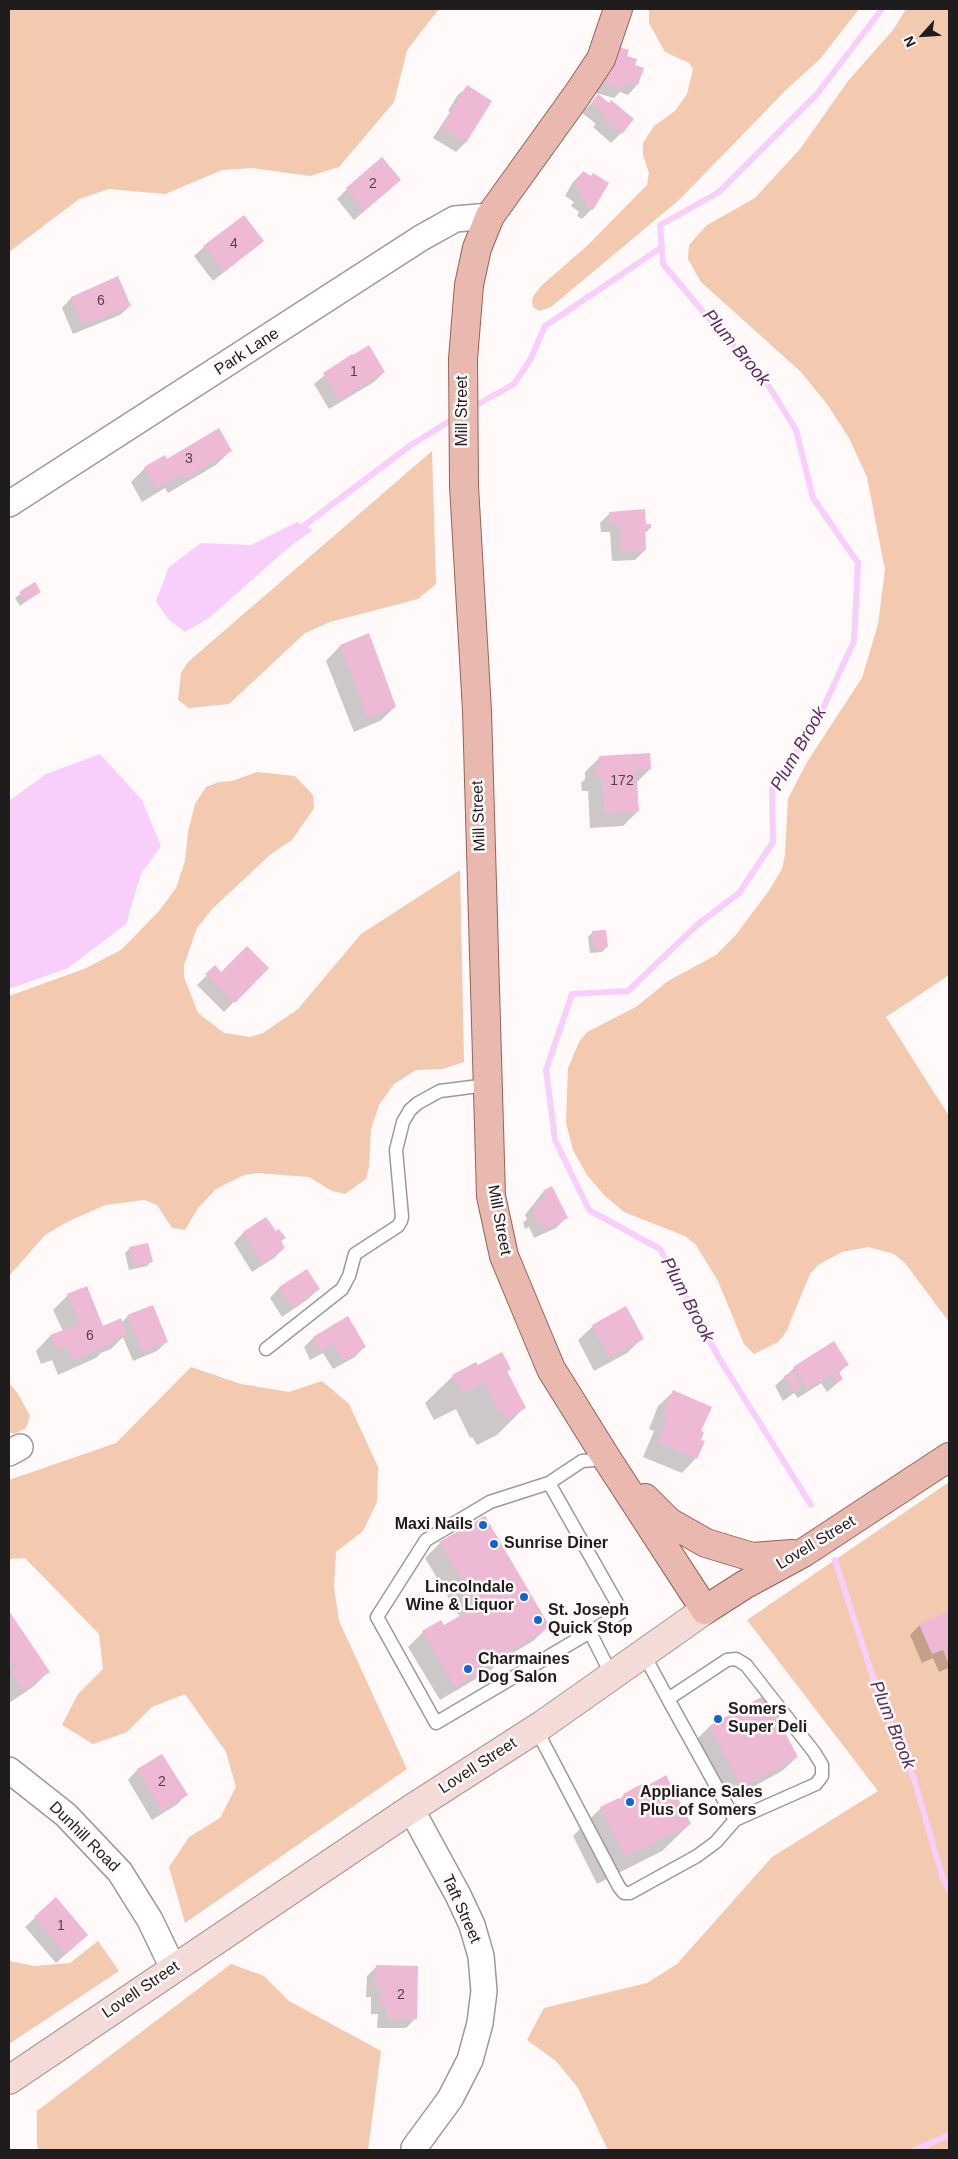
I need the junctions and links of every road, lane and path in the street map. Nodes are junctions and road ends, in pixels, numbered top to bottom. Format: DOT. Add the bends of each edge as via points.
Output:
graph roads {
  1 [pos="618,9"];
  2 [pos="490,216"];
  3 [pos="9,504"];
  4 [pos="487,1085"];
  5 [pos="266,1349"];
  6 [pos="949,1457"];
  7 [pos="607,1459"];
  8 [pos="549,1483"];
  9 [pos="803,1553"];
  10 [pos="705,1610"];
  11 [pos="590,1632"];
  12 [pos="643,1653"];
  13 [pos="612,1676"];
  14 [pos="668,1699"];
  15 [pos="536,1728"];
  16 [pos="9,1770"];
  17 [pos="411,1809"];
  18 [pos="736,1820"];
  19 [pos="173,1968"];
  20 [pos="9,2080"];
  21 [pos="414,2148"];
  1 -- 2 [label="main road, Mill Street" via="601,59"];
  2 -- 3 [label="street, Park Lane" via="455,219 421,238"];
  2 -- 4 [label="main road, Mill Street" via="477,248 468,285 463,359 464,486 477,711"];
  4 -- 5 [label="lane" via="440,1091 410,1110 403,1122 396,1150 402,1209 398,1226 354,1254 342,1289"];
  4 -- 7 [label="main road, Mill Street" via="491,1196 504,1256 551,1369"];
  6 -- 9 [label="main road, Lovell Street"];
  7 -- 8 [label="lane" via="582,1460"];
  7 -- 9 [label="main road" via="669,1522 706,1543 752,1557"];
  7 -- 10 [label="main road, Mill Street"];
  8 -- 11 [label="lane" via="622,1612"];
  8 -- 11 [label="lane" via="490,1502 426,1540 377,1617 436,1723"];
  9 -- 10 [label="main road, Lovell Street"];
  10 -- 12 [label="street, Lovell Street"];
  11 -- 13 [label="lane"];
  12 -- 13 [label="street, Lovell Street"];
  12 -- 14 [label="lane"];
  13 -- 15 [label="street, Lovell Street"];
  14 -- 18 [label="lane"];
  14 -- 18 [label="lane" via="727,1660 736,1659 746,1665 822,1765 822,1776 816,1784"];
  15 -- 17 [label="street, Lovell Street"];
  15 -- 18 [label="lane" via="624,1892 630,1893 697,1856 716,1842"];
  16 -- 19 [label="street, Dunhill Road" via="66,1815 120,1872 150,1920"];
  17 -- 19 [label="street, Lovell Street"];
  17 -- 21 [label="street, Taft Street" via="472,1924 481,1956 484,1990 480,2023 470,2060 450,2099"];
  19 -- 20 [label="street, Lovell Street"];
}
